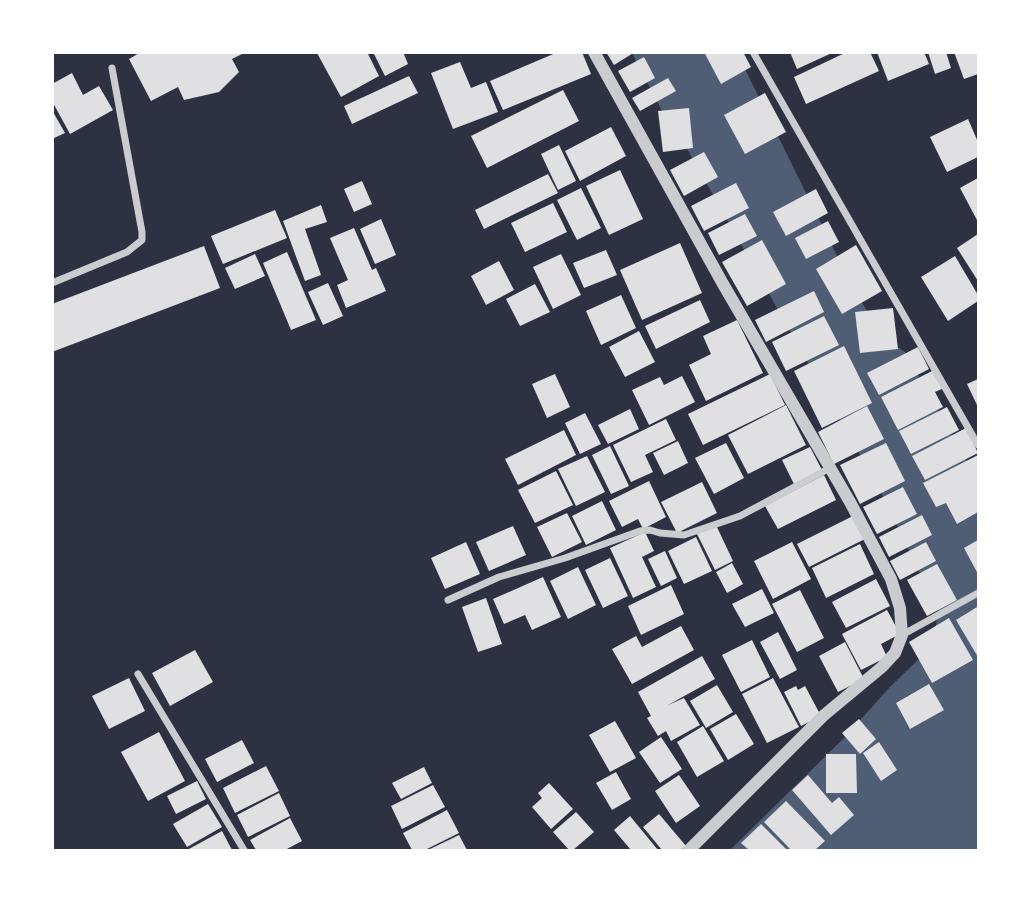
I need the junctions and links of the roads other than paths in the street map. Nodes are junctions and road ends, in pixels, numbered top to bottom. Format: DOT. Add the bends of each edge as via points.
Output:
graph roads {
  1 [pos="594,52"];
  2 [pos="753,52"];
  3 [pos="112,68"];
  4 [pos="52,283"];
  5 [pos="978,445"];
  6 [pos="830,468"];
  7 [pos="978,593"];
  8 [pos="448,600"];
  9 [pos="902,635"];
  10 [pos="138,674"];
  11 [pos="244,850"];
  12 [pos="689,850"];
  1 -- 6 [label="street"];
  2 -- 5 [label="street"];
  3 -- 4 [label="street" via="142,240 127,252"];
  6 -- 8 [label="street" via="740,516 684,535 640,531 499,577"];
  6 -- 9 [label="street" via="891,579"];
  7 -- 9 [label="street"];
  9 -- 12 [label="street" via="895,653 882,667 824,716"];
  10 -- 11 [label="street"];
}
